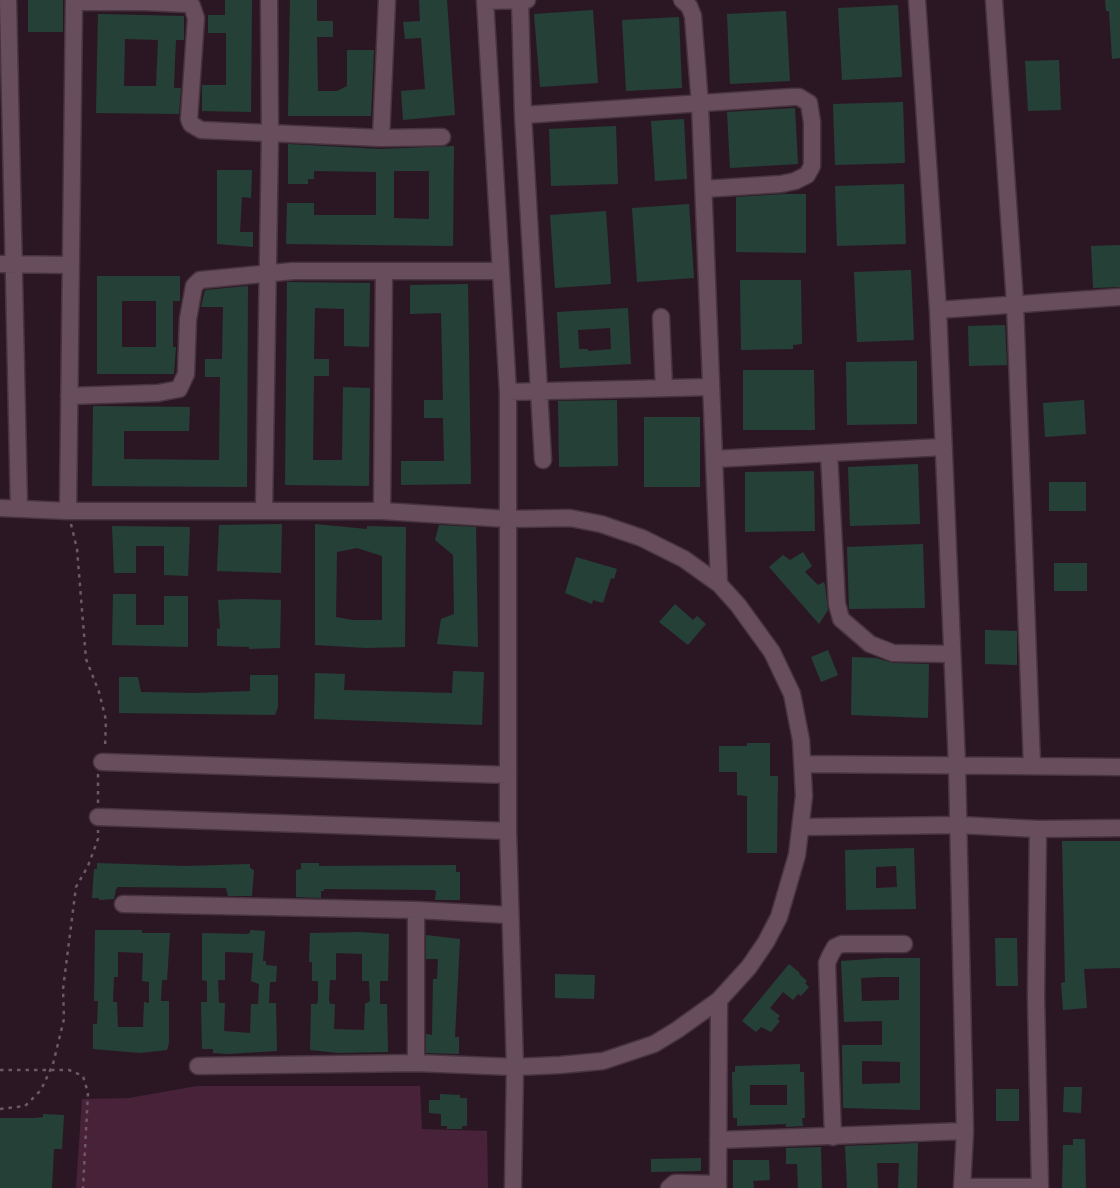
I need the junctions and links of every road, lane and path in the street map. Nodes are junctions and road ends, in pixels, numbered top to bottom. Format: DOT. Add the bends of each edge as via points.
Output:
graph roads {
  1 [pos="8,0"];
  2 [pos="269,0"];
  3 [pos="387,0"];
  4 [pos="485,0"];
  5 [pos="520,0"];
  6 [pos="527,0"];
  7 [pos="682,0"];
  8 [pos="917,0"];
  9 [pos="994,0"];
  10 [pos="74,1"];
  11 [pos="700,104"];
  12 [pos="523,115"];
  13 [pos="270,134"];
  14 [pos="442,137"];
  15 [pos="381,138"];
  16 [pos="704,189"];
  17 [pos="7,264"];
  18 [pos="71,265"];
  19 [pos="384,271"];
  20 [pos="501,271"];
  21 [pos="267,275"];
  22 [pos="1120,297"];
  23 [pos="1015,303"];
  24 [pos="937,310"];
  25 [pos="661,317"];
  26 [pos="711,387"];
  27 [pos="664,388"];
  28 [pos="538,391"];
  29 [pos="508,392"];
  30 [pos="69,396"];
  31 [pos="943,447"];
  32 [pos="829,454"];
  33 [pos="543,460"];
  34 [pos="714,460"];
  35 [pos="0,508"];
  36 [pos="19,508"];
  37 [pos="264,509"];
  38 [pos="68,511"];
  39 [pos="382,511"];
  40 [pos="508,519"];
  41 [pos="719,584"];
  42 [pos="952,654"];
  43 [pos="102,762"];
  44 [pos="803,764"];
  45 [pos="957,765"];
  46 [pos="1032,765"];
  47 [pos="1120,767"];
  48 [pos="508,775"];
  49 [pos="98,817"];
  50 [pos="959,825"];
  51 [pos="801,827"];
  52 [pos="1120,828"];
  53 [pos="1038,829"];
  54 [pos="508,831"];
  55 [pos="123,904"];
  56 [pos="416,910"];
  57 [pos="509,915"];
  58 [pos="904,944"];
  59 [pos="719,1000"];
  60 [pos="416,1063"];
  61 [pos="198,1066"];
  62 [pos="514,1067"];
  63 [pos="0,1070"];
  64 [pos="50,1070"];
  65 [pos="0,1109"];
  66 [pos="965,1131"];
  67 [pos="833,1137"];
  68 [pos="718,1140"];
  69 [pos="718,1186"];
  70 [pos="83,1188"];
  71 [pos="513,1188"];
  72 [pos="669,1188"];
  73 [pos="962,1188"];
  74 [pos="1040,1188"];
  1 -- 17 [label="street"];
  2 -- 13 [label="street"];
  3 -- 15 [label="street"];
  4 -- 5 [label="street"];
  4 -- 20 [label="street"];
  5 -- 6 [label="street"];
  5 -- 12 [label="street"];
  7 -- 11 [label="street" via="693,16"];
  8 -- 24 [label="street"];
  9 -- 23 [label="street"];
  10 -- 13 [label="street" via="191,5 196,18 191,124 206,131"];
  10 -- 18 [label="street"];
  11 -- 12 [label="street"];
  11 -- 16 [label="street"];
  11 -- 16 [label="street" via="799,97 809,103 812,122 812,166 802,179"];
  12 -- 28 [label="street"];
  13 -- 15 [label="street"];
  13 -- 21 [label="street"];
  14 -- 15 [label="street"];
  16 -- 26 [label="street"];
  17 -- 18 [label="street"];
  17 -- 36 [label="street"];
  18 -- 30 [label="street"];
  19 -- 20 [label="street"];
  19 -- 21 [label="street"];
  19 -- 39 [label="street"];
  20 -- 29 [label="street"];
  21 -- 30 [label="street" via="196,281 188,320 186,374 179,390"];
  21 -- 37 [label="street"];
  22 -- 23 [label="street"];
  23 -- 24 [label="street"];
  23 -- 46 [label="street"];
  24 -- 31 [label="street"];
  25 -- 27 [label="street"];
  26 -- 27 [label="street"];
  26 -- 34 [label="street"];
  27 -- 28 [label="street"];
  28 -- 29 [label="street"];
  28 -- 33 [label="street"];
  29 -- 40 [label="street"];
  30 -- 38 [label="street"];
  31 -- 32 [label="street"];
  31 -- 42 [label="street"];
  32 -- 34 [label="street"];
  32 -- 42 [label="street" via="836,604 841,619 870,644 893,653"];
  34 -- 41 [label="street"];
  35 -- 36 [label="street"];
  36 -- 38 [label="street"];
  37 -- 38 [label="street"];
  37 -- 39 [label="street"];
  38 -- 43 [label="path" via="77,549 86,659 106,720"];
  39 -- 40 [label="street"];
  40 -- 41 [label="street" via="570,517 601,524 684,559"];
  40 -- 48 [label="street"];
  41 -- 44 [label="street" via="757,630 783,673 797,714"];
  42 -- 45 [label="street"];
  43 -- 48 [label="street"];
  43 -- 49 [label="path"];
  44 -- 45 [label="street"];
  44 -- 51 [label="street"];
  45 -- 46 [label="street"];
  45 -- 50 [label="street"];
  46 -- 47 [label="street"];
  48 -- 54 [label="street"];
  49 -- 54 [label="street"];
  49 -- 64 [label="path" via="98,839 76,887 63,989 64,1019"];
  50 -- 51 [label="street"];
  50 -- 53 [label="street"];
  50 -- 66 [label="street"];
  51 -- 59 [label="street" via="779,917 749,967"];
  52 -- 53 [label="street"];
  53 -- 74 [label="street"];
  54 -- 57 [label="street"];
  55 -- 56 [label="street"];
  56 -- 57 [label="street"];
  56 -- 60 [label="street"];
  57 -- 62 [label="street"];
  58 -- 67 [label="street" via="842,944 835,947 827,964"];
  59 -- 62 [label="street" via="666,1037 631,1052 603,1061"];
  59 -- 68 [label="street"];
  60 -- 61 [label="street"];
  60 -- 62 [label="street"];
  62 -- 71 [label="street"];
  63 -- 64 [label="path"];
  64 -- 65 [label="path" via="41,1090 25,1106"];
  64 -- 70 [label="path" via="83,1076 89,1093"];
  66 -- 67 [label="street"];
  66 -- 73 [label="street"];
  67 -- 68 [label="street"];
  68 -- 69 [label="street"];
  69 -- 72 [label="street" via="675,1183"];
  73 -- 74 [label="street"];
}
